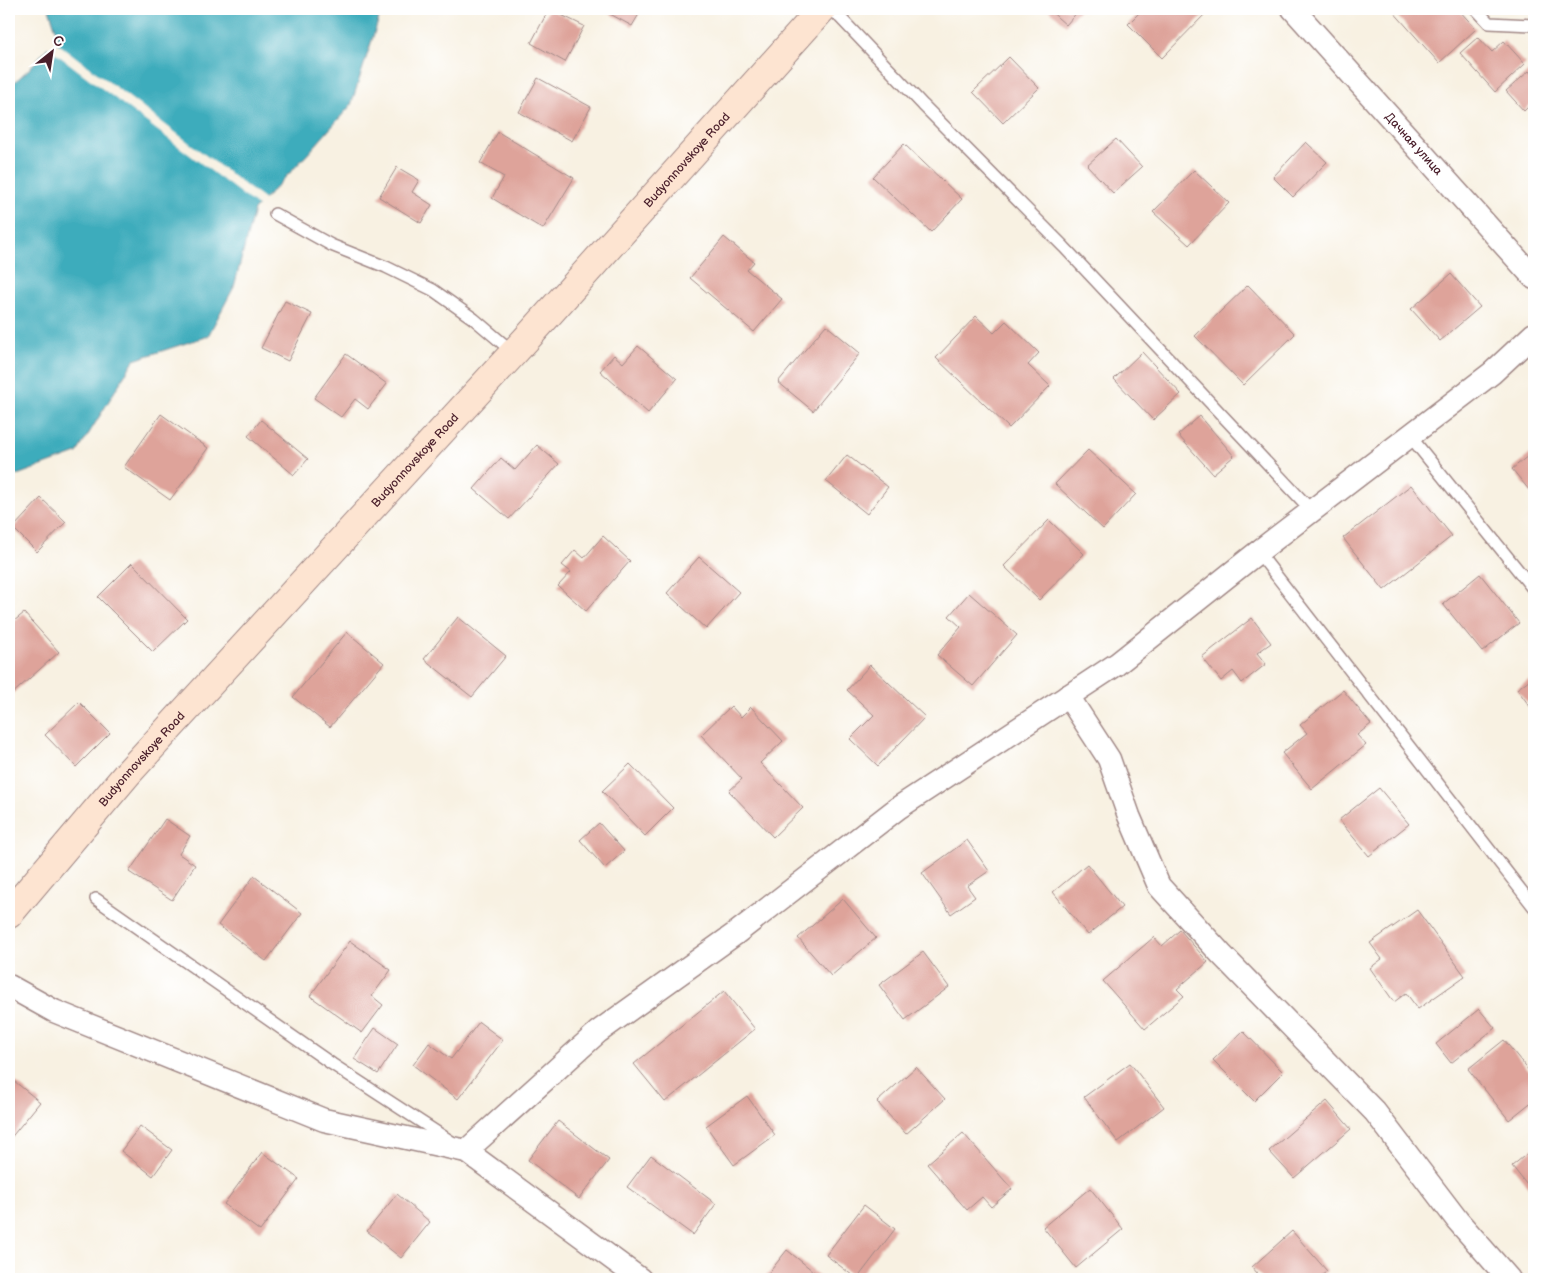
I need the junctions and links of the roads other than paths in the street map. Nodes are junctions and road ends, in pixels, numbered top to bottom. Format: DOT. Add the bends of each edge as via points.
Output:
graph roads {
  1 [pos="822,9"];
  2 [pos="832,9"];
  3 [pos="1293,9"];
  4 [pos="1476,9"];
  5 [pos="1534,25"];
  6 [pos="275,214"];
  7 [pos="1534,278"];
  8 [pos="1534,334"];
  9 [pos="514,353"];
  10 [pos="1410,436"];
  11 [pos="1312,511"];
  12 [pos="1258,552"];
  13 [pos="1534,590"];
  14 [pos="1068,696"];
  15 [pos="96,899"];
  16 [pos="1534,906"];
  17 [pos="9,914"];
  18 [pos="9,986"];
  19 [pos="466,1151"];
  20 [pos="640,1279"];
  21 [pos="1509,1279"];
  1 -- 9 [label="main road, Budyonnovskoye Road"];
  2 -- 11 [label="lane" via="1064,247"];
  3 -- 7 [label="street, Дачная улица"];
  4 -- 5 [label="lane" via="1489,23"];
  6 -- 9 [label="lane" via="331,245 432,290 474,319"];
  8 -- 10 [label="street" via="1492,373"];
  9 -- 17 [label="main road, Budyonnovskoye Road" via="128,773"];
  10 -- 11 [label="street"];
  10 -- 13 [label="lane"];
  11 -- 12 [label="street"];
  12 -- 14 [label="street" via="1117,664"];
  12 -- 16 [label="lane"];
  14 -- 19 [label="street" via="898,808 735,934 598,1032"];
  14 -- 21 [label="street" via="1109,759 1159,886 1375,1112 1458,1221"];
  15 -- 19 [label="lane" via="332,1064"];
  18 -- 19 [label="street" via="54,1011 324,1120"];
  19 -- 20 [label="street"];
}
